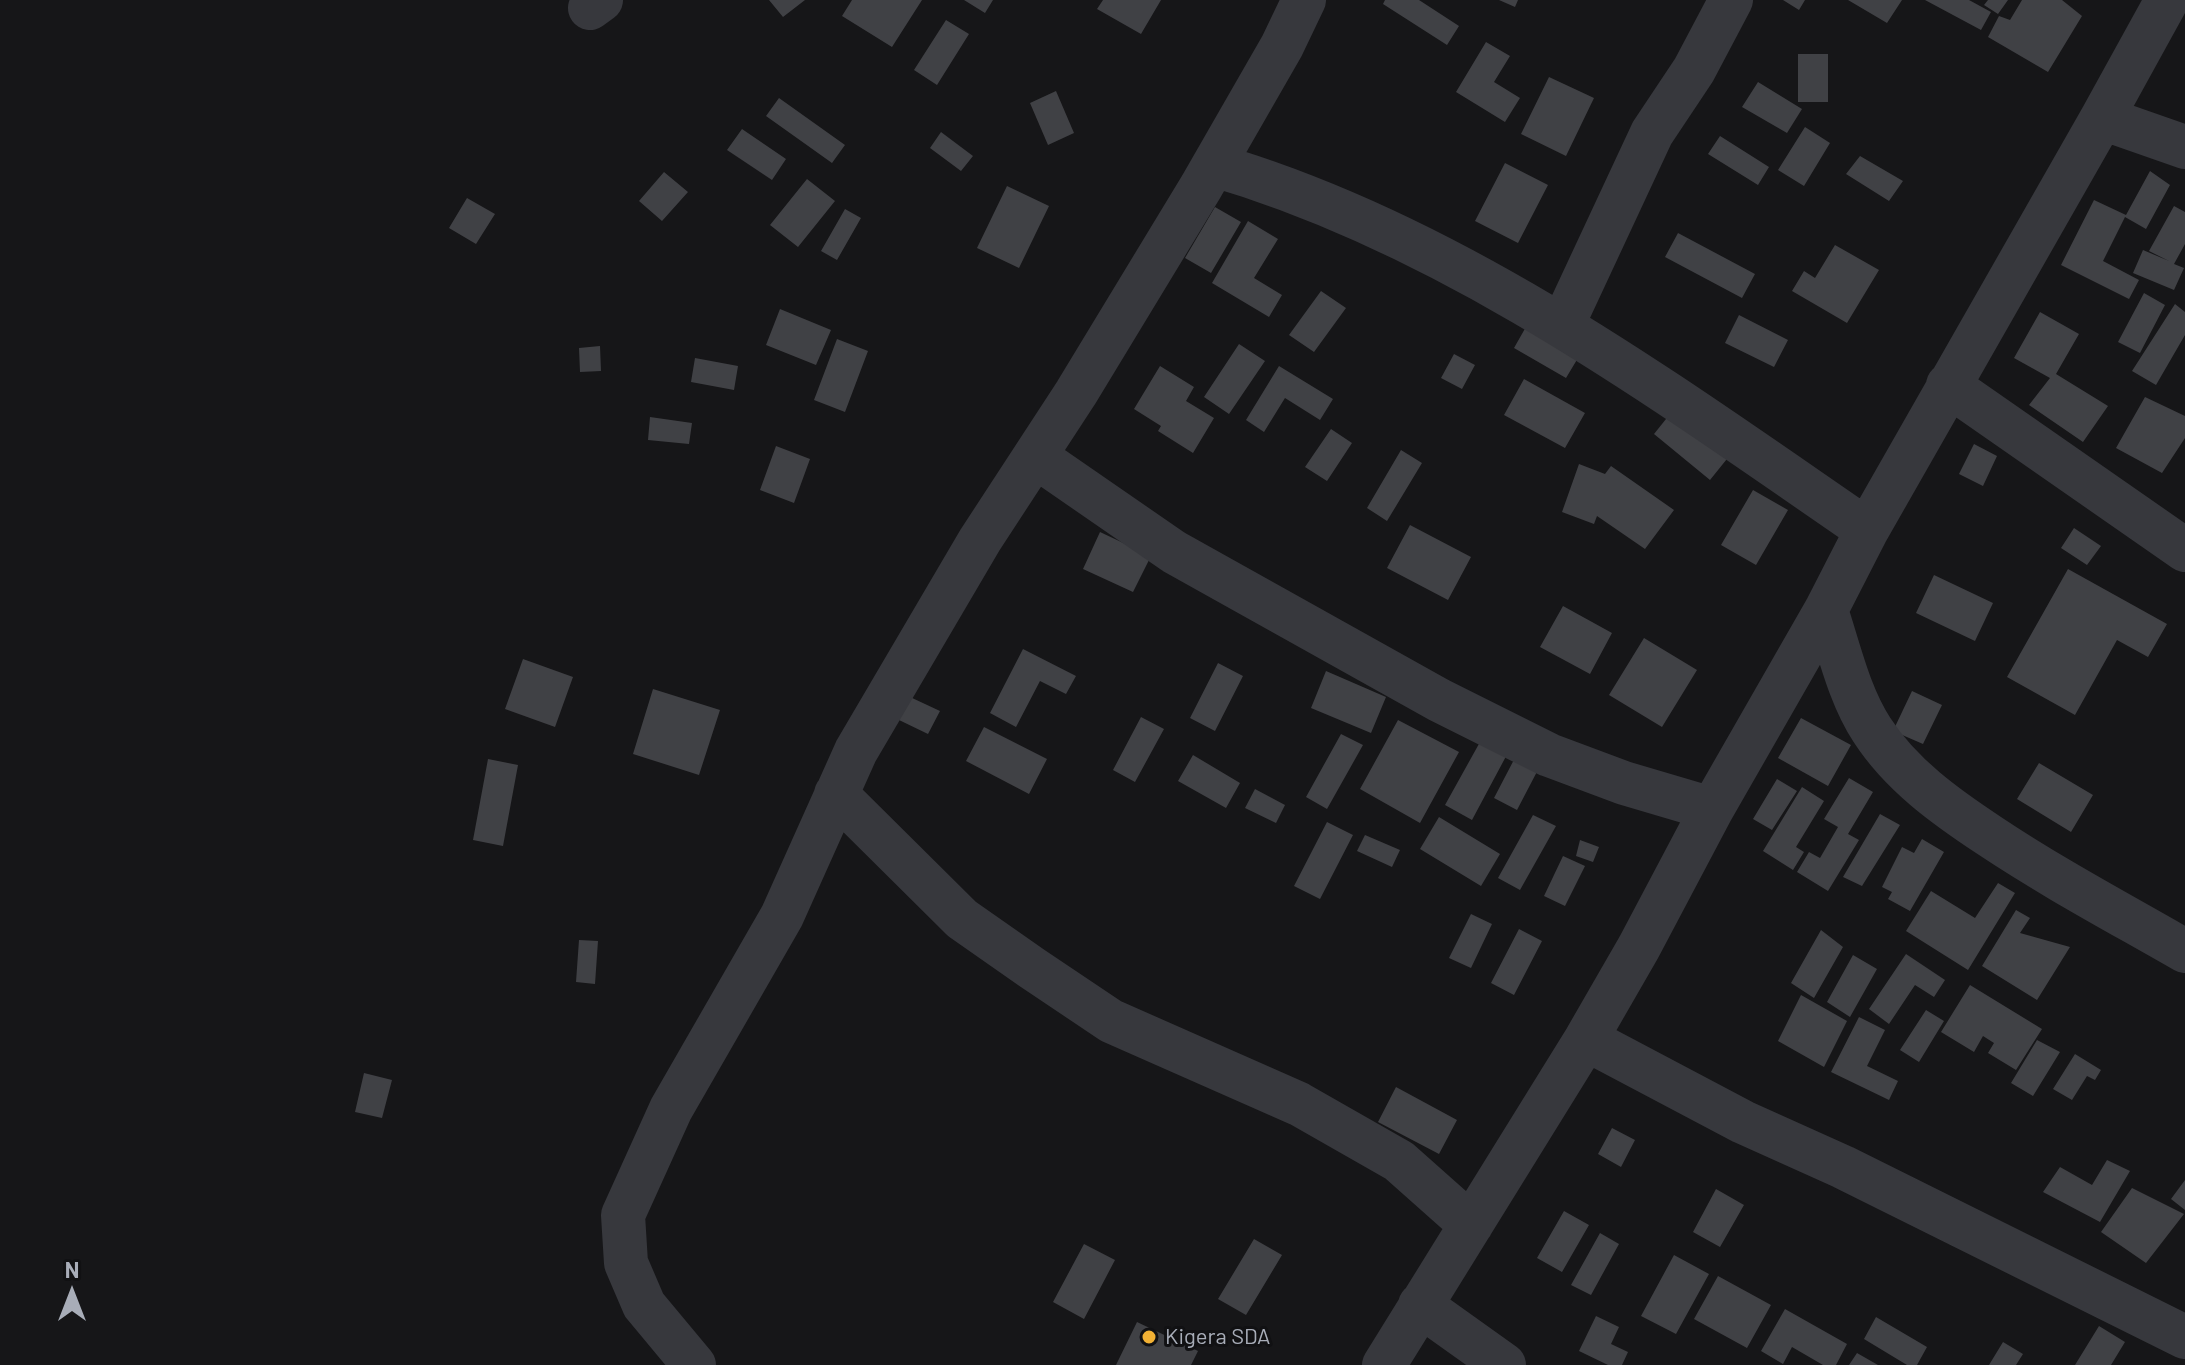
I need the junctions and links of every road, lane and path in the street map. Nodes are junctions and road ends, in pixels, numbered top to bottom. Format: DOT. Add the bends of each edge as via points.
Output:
graph roads {
  1 [pos="1304,0"];
  2 [pos="1731,0"];
  3 [pos="2167,0"];
  4 [pos="2102,118"];
  5 [pos="2185,147"];
  6 [pos="1214,165"];
  7 [pos="1562,326"];
  8 [pos="1948,385"];
  9 [pos="1035,456"];
  10 [pos="1867,530"];
  11 [pos="2185,550"];
  12 [pos="1826,610"];
  13 [pos="836,794"];
  14 [pos="1712,809"];
  15 [pos="2185,951"];
  16 [pos="1586,1039"];
  17 [pos="1471,1225"];
  18 [pos="1420,1305"];
  19 [pos="2185,1337"];
  20 [pos="694,1365"];
  21 [pos="1384,1365"];
  22 [pos="1504,1365"];
  1 -- 6 [label="street"];
  2 -- 7 [label="street" via="1652,133"];
  3 -- 4 [label="street"];
  4 -- 5 [label="street"];
  4 -- 8 [label="street"];
  6 -- 7 [label="street" via="1350,213 1445,258"];
  6 -- 9 [label="street"];
  7 -- 10 [label="street"];
  8 -- 10 [label="street"];
  8 -- 11 [label="street"];
  9 -- 13 [label="street" via="980,540"];
  9 -- 14 [label="street" via="1174,552 1439,700 1549,755"];
  10 -- 12 [label="street"];
  12 -- 14 [label="street"];
  12 -- 15 [label="street" via="1870,728 1922,787 2052,877"];
  13 -- 17 [label="street" via="962,919 1058,986 1111,1021 1299,1104 1399,1161"];
  13 -- 20 [label="street" via="782,916 671,1109 623,1215 626,1263 644,1305"];
  14 -- 16 [label="street"];
  16 -- 17 [label="street"];
  16 -- 19 [label="street" via="1743,1122"];
  17 -- 18 [label="street"];
  18 -- 21 [label="street"];
  18 -- 22 [label="street"];
}
